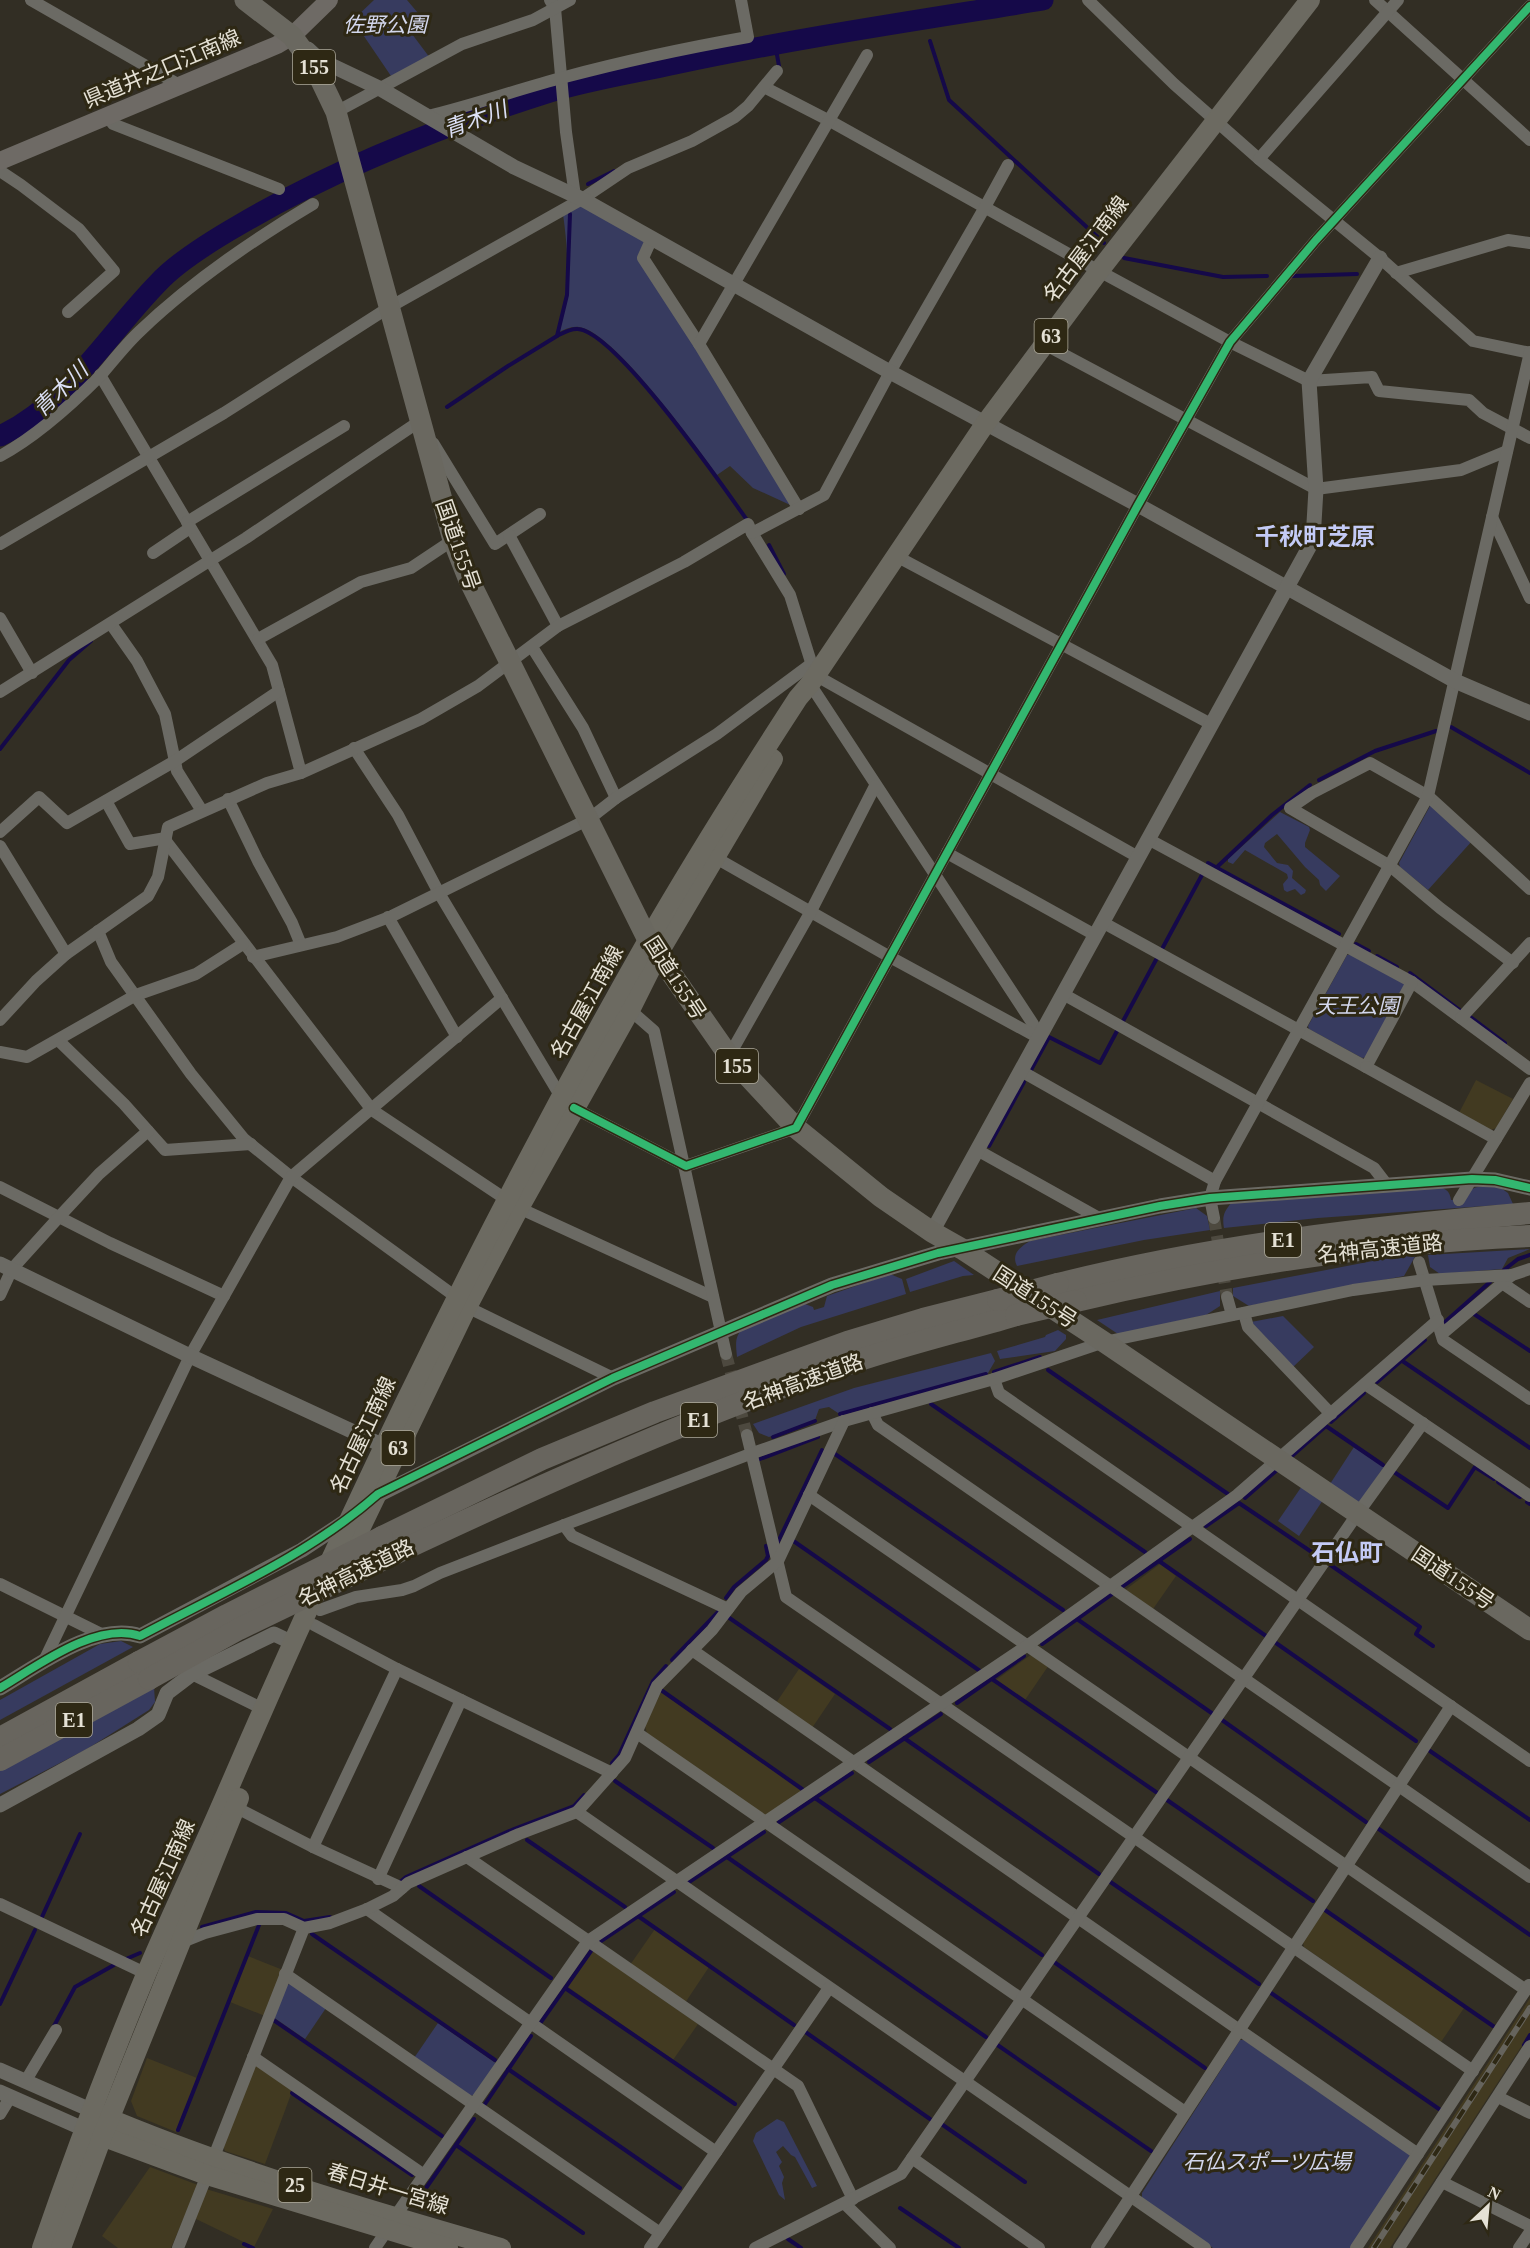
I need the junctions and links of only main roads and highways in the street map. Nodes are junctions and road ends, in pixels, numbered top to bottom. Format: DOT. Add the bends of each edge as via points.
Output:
graph roads {
  1 [pos="245,0"];
  2 [pos="328,0"];
  3 [pos="1310,0"];
  4 [pos="292,36"];
  5 [pos="0,161"];
  6 [pos="812,675"];
  7 [pos="653,947"];
  8 [pos="568,1103"];
  9 [pos="1521,1225"];
  10 [pos="461,1302"];
  11 [pos="387,1546"];
  12 [pos="1530,1630"];
  13 [pos="144,1670"];
  14 [pos="0,1738"];
  15 [pos="0,1760"];
  16 [pos="98,2124"];
  17 [pos="391,2224"];
  18 [pos="42,2248"];
  19 [pos="60,2248"];
  20 [pos="447,2248"];
  21 [pos="501,2248"];
  1 -- 4 [label="highway, 国道155号 / 155"];
  2 -- 4 [label="main road, 県道井之口江南線 / 155"];
  3 -- 6 [label="main road, 名古屋江南線 / 63" via="1044,344"];
  4 -- 5 [label="main road, 県道井之口江南線 / 155"];
  4 -- 7 [label="highway, 国道155号 / 155" via="314,66 336,112 453,540 482,611"];
  6 -- 7 [label="main road, 名古屋江南線 / 63" via="721,818"];
  6 -- 7 [label="main road, 名古屋江南線 / 63" via="805,704 716,858"];
  7 -- 8 [label="main road, 名古屋江南線 / 63"];
  7 -- 8 [label="main road, 名古屋江南線 / 63" via="630,1010"];
  7 -- 12 [label="highway, 国道155号 / 155" via="729,1056 796,1128 845,1170"];
  8 -- 10 [label="main road, 名古屋江南線 / 63"];
  9 -- 11 [label="highway, 名神高速道路 / E1, bridge" via="1219,1271 1016,1315 855,1362 750,1400"];
  9 -- 11 [label="highway, 名神高速道路 / E1, bridge" via="1328,1234 1222,1249 1101,1273 923,1319 847,1342 655,1412 542,1459"];
  10 -- 16 [label="main road, 名古屋江南線 / 63" via="378,1494 317,1618 180,1943"];
  10 -- 16 [label="main road, 名古屋江南線 / 63" via="384,1446 263,1708 147,1974"];
  11 -- 13 [label="highway, 名神高速道路 / E1, bridge" via="226,1615"];
  13 -- 14 [label="highway, 名神高速道路 / E1"];
  13 -- 15 [label="highway, 名神高速道路 / E1"];
  16 -- 17 [label="main road, 春日井一宮線 / 25" via="210,2167"];
  16 -- 18 [label="main road, 名古屋江南線 / 63"];
  16 -- 19 [label="main road, 名古屋江南線 / 63"];
  17 -- 20 [label="main road, 春日井一宮線 / 25"];
  17 -- 21 [label="main road, 春日井一宮線 / 25"];
}
